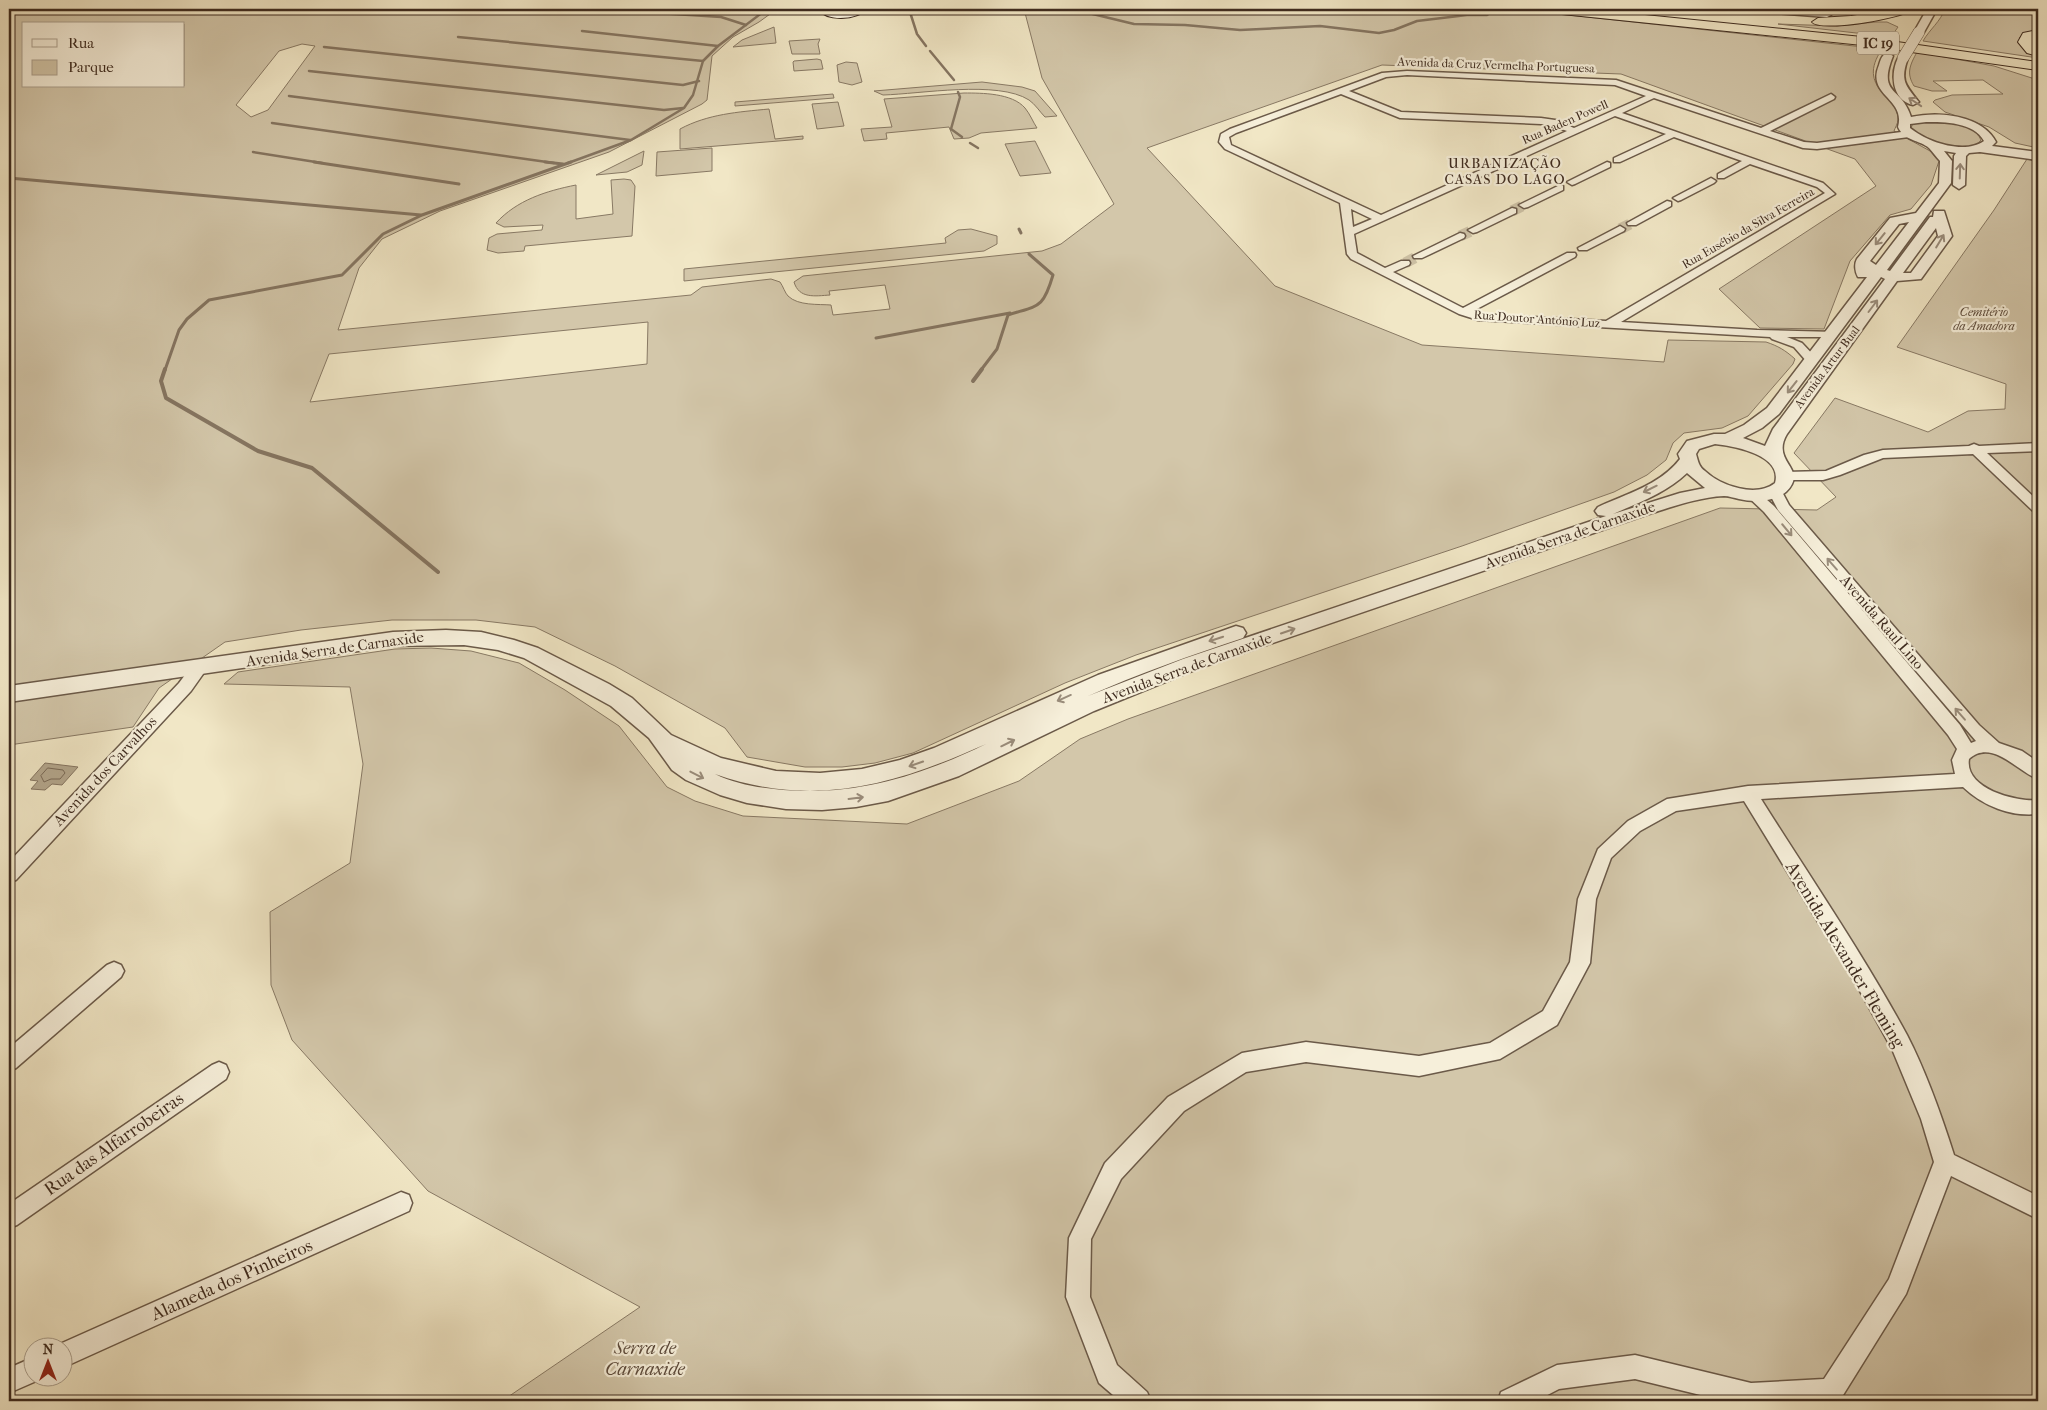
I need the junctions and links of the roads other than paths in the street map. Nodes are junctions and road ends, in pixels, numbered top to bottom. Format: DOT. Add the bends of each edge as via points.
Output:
graph roads {
  1 [pos="823,9"];
  2 [pos="862,9"];
  3 [pos="1552,9"];
  4 [pos="1599,9"];
  5 [pos="1637,9"];
  6 [pos="1748,9"];
  7 [pos="1822,9"];
  8 [pos="1916,9"];
  9 [pos="1932,9"];
  10 [pos="1879,12"];
  11 [pos="1908,14"];
  12 [pos="1919,32"];
  13 [pos="2038,34"];
  14 [pos="1900,36"];
  15 [pos="1942,51"];
  16 [pos="2038,52"];
  17 [pos="2038,62"];
  18 [pos="2038,66"];
  19 [pos="2038,78"];
  20 [pos="1341,91"];
  21 [pos="1654,95"];
  22 [pos="1831,97"];
  23 [pos="1615,113"];
  24 [pos="1906,122"];
  25 [pos="1959,122"];
  26 [pos="1576,131"];
  27 [pos="1761,132"];
  28 [pos="1673,134"];
  29 [pos="1909,134"];
  30 [pos="1984,134"];
  31 [pos="1932,144"];
  32 [pos="1973,149"];
  33 [pos="2038,151"];
  34 [pos="2038,156"];
  35 [pos="1617,160"];
  36 [pos="1750,160"];
  37 [pos="1606,166"];
  38 [pos="1721,176"];
  39 [pos="1711,181"];
  40 [pos="1572,182"];
  41 [pos="1560,188"];
  42 [pos="1678,198"];
  43 [pos="1345,203"];
  44 [pos="1667,204"];
  45 [pos="1524,205"];
  46 [pos="1512,211"];
  47 [pos="1920,216"];
  48 [pos="1381,219"];
  49 [pos="1632,223"];
  50 [pos="1620,229"];
  51 [pos="1472,230"];
  52 [pos="1349,233"];
  53 [pos="1460,236"];
  54 [pos="1583,248"];
  55 [pos="1571,255"];
  56 [pos="1418,256"];
  57 [pos="1405,262"];
  58 [pos="1862,262"];
  59 [pos="1384,272"];
  60 [pos="1879,272"];
  61 [pos="1894,277"];
  62 [pos="1864,290"];
  63 [pos="1463,312"];
  64 [pos="1609,324"];
  65 [pos="1756,333"];
  66 [pos="1832,334"];
  67 [pos="1812,360"];
  68 [pos="1724,440"];
  69 [pos="2038,447"];
  70 [pos="1974,448"];
  71 [pos="1688,460"];
  72 [pos="1781,468"];
  73 [pos="1726,490"];
  74 [pos="1775,491"];
  75 [pos="1753,495"];
  76 [pos="2038,508"];
  77 [pos="200,668"];
  78 [pos="9,694"];
  79 [pos="664,741"];
  80 [pos="1994,748"];
  81 [pos="1967,751"];
  82 [pos="2038,772"];
  83 [pos="1968,780"];
  84 [pos="1748,793"];
  85 [pos="2038,807"];
  86 [pos="9,874"];
  87 [pos="114,971"];
  88 [pos="9,1061"];
  89 [pos="219,1072"];
  90 [pos="1945,1162"];
  91 [pos="402,1203"];
  92 [pos="2038,1208"];
  93 [pos="9,1217"];
  94 [pos="72,1352"];
  95 [pos="22,1375"];
  96 [pos="9,1381"];
  97 [pos="1138,1401"];
  98 [pos="1510,1401"];
  1 -- 2 [label="main road" via="837,14"];
  3 -- 15 [label="highway, IC 19"];
  4 -- 17 [label="highway, IC 19" via="1862,36"];
  5 -- 10 [label="highway" via="1788,21 1856,20"];
  6 -- 7 [label="street" via="1827,15"];
  8 -- 11 [label="street"];
  9 -- 12 [label="street"];
  10 -- 11 [label="highway"];
  10 -- 12 [label="highway" via="1905,21"];
  25 -- 12 [label="street, one-way, bridge" via="1926,109 1904,94 1897,80 1903,58"];
  13 -- 16 [label="highway" via="2028,36 2025,42"];
  14 -- 24 [label="street" via="1883,66 1882,81 1903,110"];
  15 -- 18 [label="highway, IC 19"];
  15 -- 19 [label="highway"];
  20 -- 21 [label="street, Avenida da Cruz Vermelha Portuguesa" via="1386,75 1407,73 1604,81"];
  20 -- 26 [label="street" via="1400,114 1552,122"];
  20 -- 43 [label="street, Avenida da Cruz Vermelha Portuguesa" via="1228,133 1223,140 1228,147"];
  21 -- 23 [label="street, Rua Baden Powell"];
  21 -- 27 [label="street, Avenida da Cruz Vermelha Portuguesa"];
  22 -- 27 [label="street"];
  23 -- 26 [label="street, Rua Baden Powell"];
  23 -- 28 [label="street, Rua Eusébio da Silva Ferreira"];
  24 -- 25 [label="street" via="1933,118"];
  24 -- 29 [label="street" via="1904,129"];
  25 -- 30 [label="street"];
  26 -- 48 [label="street, Rua Baden Powell"];
  27 -- 29 [label="street, Avenida da Cruz Vermelha Portuguesa" via="1812,146"];
  28 -- 35 [label="street"];
  28 -- 36 [label="street, Rua Eusébio da Silva Ferreira"];
  29 -- 31 [label="street"];
  30 -- 32 [label="street, Avenida Artur Bual" via="1990,142 1987,146"];
  30 -- 33 [label="street"];
  31 -- 32 [label="street"];
  31 -- 47 [label="street, Avenida Artur Bual" via="1946,161 1945,183"];
  32 -- 34 [label="street"];
  61 -- 32 [label="street, Avenida Artur Bual, one-way" via="1959,186 1960,156"];
  36 -- 38 [label="street"];
  36 -- 64 [label="street, Rua Eusébio da Silva Ferreira" via="1820,185 1830,194"];
  37 -- 40 [label="street"];
  39 -- 42 [label="street"];
  41 -- 45 [label="street"];
  43 -- 48 [label="street, Avenida da Cruz Vermelha Portuguesa"];
  43 -- 52 [label="street"];
  44 -- 49 [label="street"];
  46 -- 51 [label="street"];
  47 -- 58 [label="street, one-way" via="1895,221"];
  47 -- 60 [label="street, Avenida Artur Bual"];
  48 -- 52 [label="street, Rua Baden Powell"];
  50 -- 54 [label="street"];
  52 -- 59 [label="street, Rua Doutor António Luz" via="1353,255"];
  53 -- 56 [label="street"];
  55 -- 63 [label="street"];
  57 -- 59 [label="street"];
  58 -- 60 [label="street"];
  58 -- 62 [label="street"];
  59 -- 63 [label="street, Rua Doutor António Luz"];
  60 -- 61 [label="street"];
  60 -- 62 [label="street, Avenida Artur Bual"];
  72 -- 61 [label="street, Avenida Artur Bual, one-way" via="1772,450 1778,432"];
  62 -- 66 [label="street, Avenida Artur Bual"];
  63 -- 64 [label="street, Rua Doutor António Luz" via="1483,317"];
  64 -- 65 [label="street, Rua Doutor António Luz"];
  65 -- 66 [label="street, Rua Doutor António Luz"];
  65 -- 67 [label="street, Rua Doutor António Luz" via="1790,341"];
  66 -- 67 [label="street, Avenida Artur Bual"];
  67 -- 68 [label="street, Avenida Artur Bual, one-way" via="1768,416 1742,434"];
  68 -- 71 [label="street, Avenida Serra de Carnaxide" via="1706,440 1693,446 1687,454"];
  68 -- 72 [label="street" via="1753,447"];
  69 -- 70 [label="street"];
  70 -- 72 [label="street" via="1883,454 1829,474 1806,477"];
  70 -- 76 [label="street"];
  71 -- 73 [label="street" via="1700,476"];
  71 -- 79 [label="street, Avenida Serra de Carnaxide, one-way" via="1665,482 1599,513 1175,653 1118,674 931,759 877,776 819,783 764,778 728,770"];
  72 -- 74 [label="street" via="1785,482"];
  73 -- 75 [label="street"];
  79 -- 73 [label="street, Avenida Serra de Carnaxide, one-way" via="678,762 694,774 749,794 822,801 891,792 942,774 1080,708 1190,664 1686,497"];
  74 -- 75 [label="street"];
  80 -- 74 [label="street, Avenida Raul Lino, one-way" via="1973,729 1795,522"];
  75 -- 81 [label="street, Avenida Raul Lino, one-way" via="1769,509 1942,714"];
  77 -- 78 [label="street, Avenida Serra de Carnaxide"];
  77 -- 79 [label="street, Avenida Serra de Carnaxide" via="393,639 440,636 490,640 533,654 622,702"];
  77 -- 86 [label="street, Avenida dos Carvalhos"];
  80 -- 81 [label="street"];
  80 -- 82 [label="street" via="2020,758"];
  81 -- 83 [label="street" via="1960,763"];
  83 -- 84 [label="street"];
  83 -- 85 [label="street" via="1979,791 2009,806"];
  84 -- 90 [label="street, Avenida Alexander Fleming" via="1900,1043 1932,1119"];
  84 -- 97 [label="street" via="1673,804 1634,826 1604,854 1587,899 1580,963 1550,1018 1492,1052 1419,1066 1306,1052 1242,1063 1176,1104 1113,1171 1080,1238 1078,1297 1108,1374"];
  87 -- 88 [label="street"];
  89 -- 93 [label="street, Rua das Alfarrobeiras"];
  90 -- 92 [label="street"];
  90 -- 98 [label="street" via="1898,1286 1831,1391 1751,1395 1635,1367 1557,1376"];
  91 -- 94 [label="street, Alameda dos Pinheiros"];
  95 -- 96 [label="street"];
}
